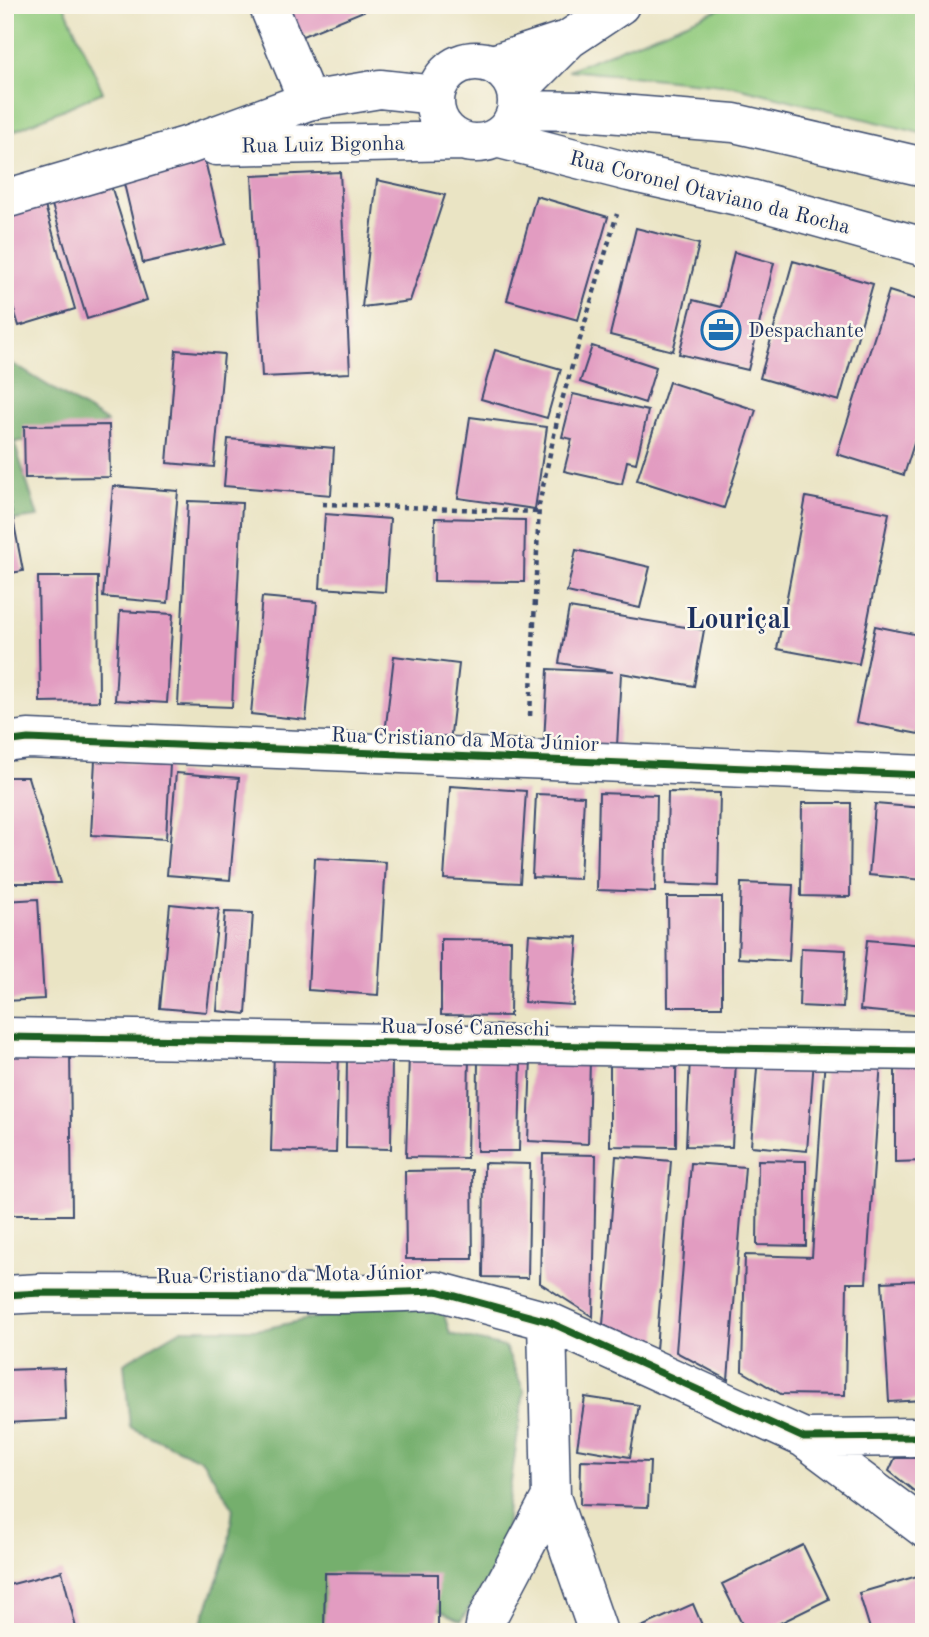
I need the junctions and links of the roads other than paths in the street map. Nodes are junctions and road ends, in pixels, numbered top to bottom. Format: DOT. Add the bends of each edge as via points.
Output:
graph roads {
  1 [pos="268,5"];
  2 [pos="620,5"];
  3 [pos="435,95"];
  4 [pos="308,100"];
  5 [pos="497,109"];
  6 [pos="186,146"];
  7 [pos="924,167"];
  8 [pos="5,199"];
  9 [pos="924,247"];
  10 [pos="5,742"];
  11 [pos="924,775"];
  12 [pos="5,1037"];
  13 [pos="924,1051"];
  14 [pos="5,1295"];
  15 [pos="547,1321"];
  16 [pos="924,1437"];
  17 [pos="804,1438"];
  18 [pos="551,1497"];
  19 [pos="924,1528"];
  20 [pos="484,1632"];
  21 [pos="598,1632"];
  1 -- 4 [label="street"];
  2 -- 5 [label="street" via="569,39"];
  3 -- 4 [label="street, Rua Luiz Bigonha" via="380,89"];
  3 -- 5 [label="street" via="436,113 445,130"];
  3 -- 5 [label="street" via="443,78 457,66 475,61"];
  4 -- 6 [label="street, Rua Luiz Bigonha"];
  5 -- 6 [label="street, Rua Luiz Bigonha"];
  5 -- 7 [label="street" via="734,123"];
  5 -- 9 [label="street, Rua Coronel Otaviano da Rocha" via="629,173 751,199"];
  6 -- 8 [label="street, Rua Luiz Bigonha"];
  10 -- 11 [label="street, Rua Cristiano da Mota Júnior" via="28,739"];
  12 -- 13 [label="street, Rua José Caneschi"];
  14 -- 15 [label="street, Rua Cristiano da Mota Júnior" via="437,1291"];
  15 -- 17 [label="street, Rua Cristiano da Mota Júnior"];
  15 -- 18 [label="street"];
  16 -- 17 [label="street, Rua Cristiano da Mota Júnior"];
  17 -- 19 [label="street"];
  18 -- 20 [label="street" via="486,1620"];
  18 -- 21 [label="street"];
}
